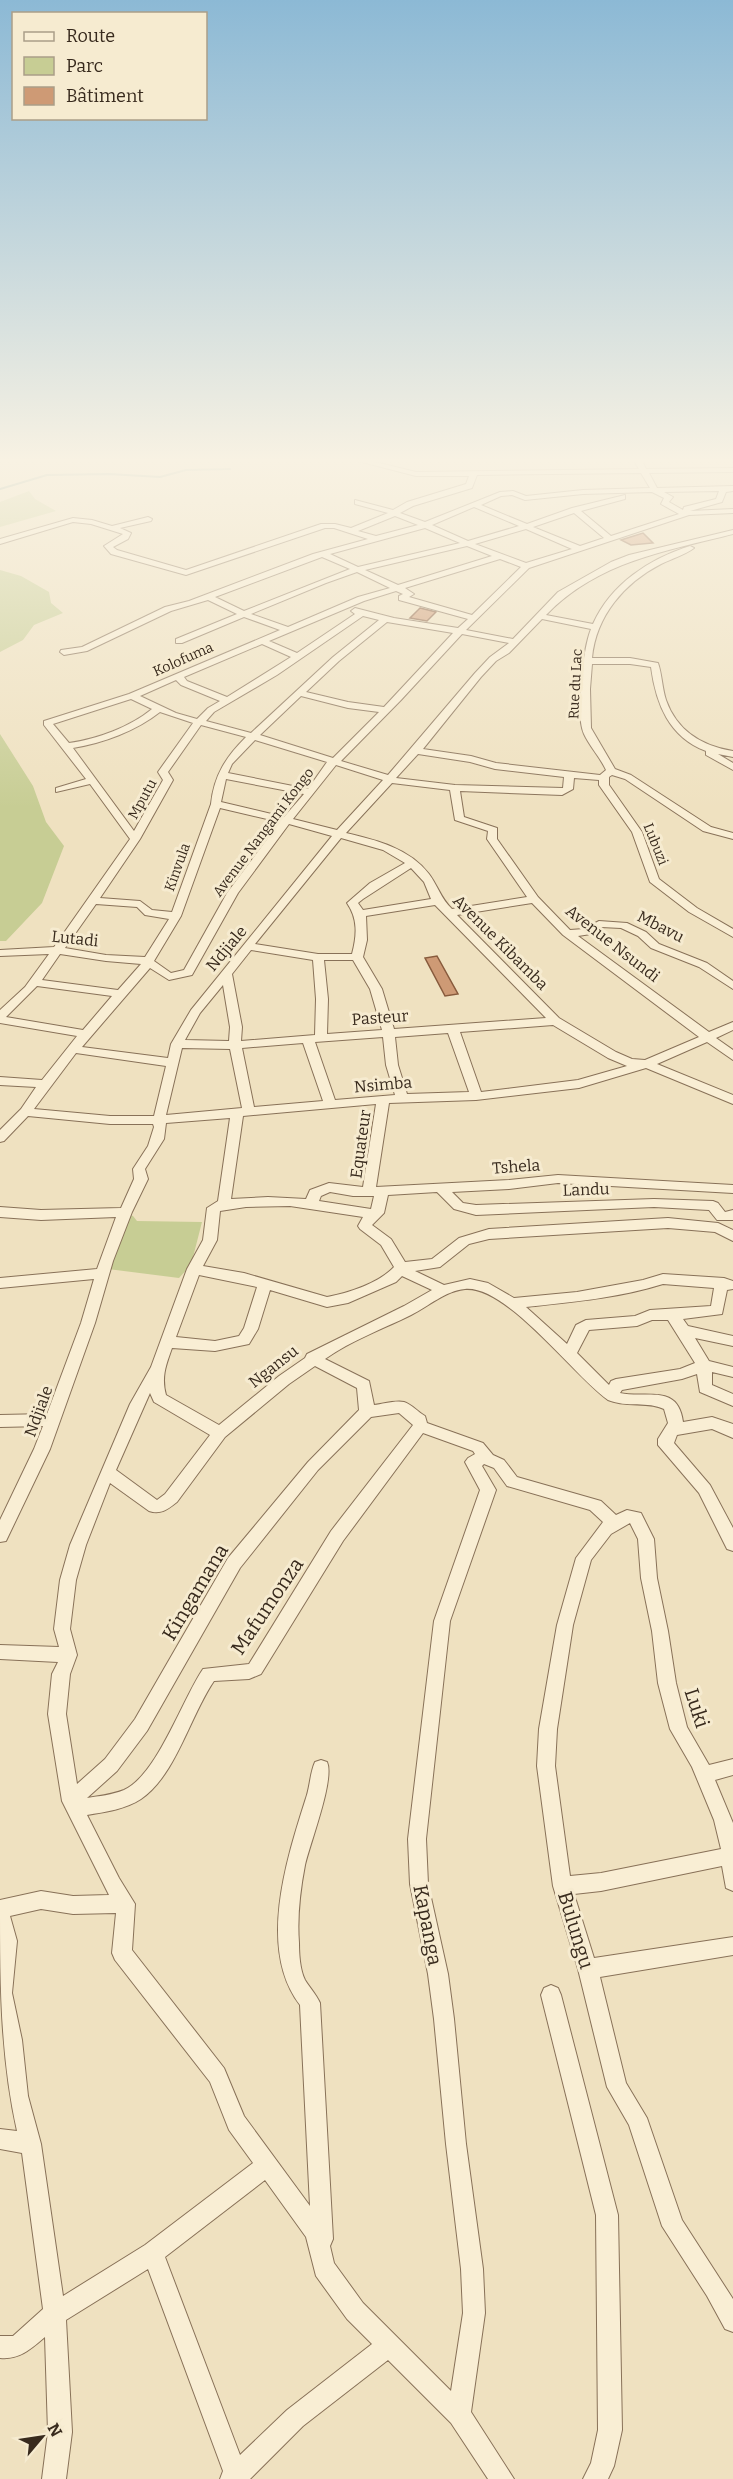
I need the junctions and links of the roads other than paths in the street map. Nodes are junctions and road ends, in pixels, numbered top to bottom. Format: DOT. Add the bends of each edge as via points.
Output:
graph roads {
  1 [pos="262,577"];
  2 [pos="339,577"];
  3 [pos="372,577"];
  4 [pos="435,577"];
  5 [pos="515,577"];
  6 [pos="594,577"];
  7 [pos="632,577"];
  8 [pos="399,588"];
  9 [pos="208,597"];
  10 [pos="341,606"];
  11 [pos="362,613"];
  12 [pos="244,614"];
  13 [pos="539,616"];
  14 [pos="474,618"];
  15 [pos="386,619"];
  16 [pos="596,627"];
  17 [pos="288,630"];
  18 [pos="459,632"];
  19 [pos="260,640"];
  20 [pos="178,641"];
  21 [pos="515,642"];
  22 [pos="64,652"];
  23 [pos="298,657"];
  24 [pos="589,662"];
  25 [pos="177,676"];
  26 [pos="299,693"];
  27 [pos="132,696"];
  28 [pos="226,700"];
  29 [pos="158,709"];
  30 [pos="385,710"];
  31 [pos="199,722"];
  32 [pos="253,736"];
  33 [pos="67,746"];
  34 [pos="703,749"];
  35 [pos="416,752"];
  36 [pos="733,754"];
  37 [pos="334,762"];
  38 [pos="733,767"];
  39 [pos="568,773"];
  40 [pos="222,775"];
  41 [pos="607,775"];
  42 [pos="392,779"];
  43 [pos="91,781"];
  44 [pos="455,788"];
  45 [pos="59,790"];
  46 [pos="311,792"];
  47 [pos="216,804"];
  48 [pos="285,820"];
  49 [pos="339,834"];
  50 [pos="733,836"];
  51 [pos="135,839"];
  52 [pos="412,863"];
  53 [pos="534,899"];
  54 [pos="93,901"];
  55 [pos="437,901"];
  56 [pos="360,914"];
  57 [pos="449,914"];
  58 [pos="176,916"];
  59 [pos="567,933"];
  60 [pos="733,934"];
  61 [pos="250,947"];
  62 [pos="57,950"];
  63 [pos="0,953"];
  64 [pos="318,957"];
  65 [pos="357,957"];
  66 [pos="147,961"];
  67 [pos="226,973"];
  68 [pos="35,982"];
  69 [pos="733,986"];
  70 [pos="120,994"];
  71 [pos="0,1017"];
  72 [pos="555,1021"];
  73 [pos="733,1026"];
  74 [pos="453,1029"];
  75 [pos="388,1033"];
  76 [pos="85,1034"];
  77 [pos="711,1037"];
  78 [pos="314,1038"];
  79 [pos="177,1044"];
  80 [pos="235,1045"];
  81 [pos="73,1049"];
  82 [pos="733,1056"];
  83 [pos="172,1063"];
  84 [pos="647,1064"];
  85 [pos="0,1080"];
  86 [pos="45,1084"];
  87 [pos="476,1096"];
  88 [pos="402,1098"];
  89 [pos="383,1100"];
  90 [pos="733,1100"];
  91 [pos="331,1105"];
  92 [pos="25,1112"];
  93 [pos="243,1112"];
  94 [pos="159,1120"];
  95 [pos="1,1134"];
  96 [pos="733,1189"];
  97 [pos="442,1190"];
  98 [pos="376,1192"];
  99 [pos="224,1204"];
  100 [pos="311,1204"];
  101 [pos="0,1212"];
  102 [pos="124,1212"];
  103 [pos="377,1214"];
  104 [pos="733,1215"];
  105 [pos="733,1236"];
  106 [pos="402,1268"];
  107 [pos="194,1269"];
  108 [pos="102,1274"];
  109 [pos="0,1283"];
  110 [pos="265,1284"];
  111 [pos="729,1284"];
  112 [pos="443,1290"];
  113 [pos="511,1303"];
  114 [pos="672,1316"];
  115 [pos="684,1331"];
  116 [pos="733,1341"];
  117 [pos="167,1342"];
  118 [pos="569,1354"];
  119 [pos="312,1358"];
  120 [pos="704,1365"];
  121 [pos="158,1367"];
  122 [pos="733,1372"];
  123 [pos="612,1395"];
  124 [pos="733,1400"];
  125 [pos="367,1412"];
  126 [pos="52,1420"];
  127 [pos="0,1421"];
  128 [pos="420,1425"];
  129 [pos="673,1430"];
  130 [pos="733,1432"];
  131 [pos="220,1433"];
  132 [pos="486,1456"];
  133 [pos="107,1472"];
  134 [pos="613,1522"];
  135 [pos="0,1536"];
  136 [pos="733,1544"];
  137 [pos="0,1652"];
  138 [pos="69,1655"];
  139 [pos="733,1767"];
  140 [pos="321,1768"];
  141 [pos="704,1774"];
  142 [pos="73,1805"];
  143 [pos="730,1856"];
  144 [pos="733,1882"];
  145 [pos="562,1886"];
  146 [pos="126,1904"];
  147 [pos="0,1911"];
  148 [pos="733,1946"];
  149 [pos="588,1969"];
  150 [pos="551,1995"];
  151 [pos="0,2139"];
  152 [pos="31,2144"];
  153 [pos="267,2164"];
  154 [pos="153,2253"];
  155 [pos="324,2268"];
  156 [pos="55,2314"];
  157 [pos="733,2320"];
  158 [pos="389,2345"];
  159 [pos="0,2347"];
  160 [pos="459,2415"];
  161 [pos="236,2478"];
  162 [pos="54,2479"];
  163 [pos="502,2479"];
  164 [pos="595,2479"];
  1 -- 9 [label="street"];
  2 -- 12 [label="street"];
  3 -- 8 [label="street"];
  4 -- 8 [label="street, Kolofuma"];
  5 -- 14 [label="street, Avenue Nangami Kongo"];
  6 -- 13 [label="street, Ndjiale" via="565,591"];
  7 -- 16 [label="street, Rue du Lac" via="614,594"];
  8 -- 10 [label="street, Kolofuma"];
  8 -- 14 [label="street" via="410,594 402,598"];
  9 -- 12 [label="street"];
  9 -- 22 [label="street" via="168,609 84,649"];
  10 -- 11 [label="street"];
  10 -- 17 [label="street, Kolofuma"];
  11 -- 15 [label="street"];
  11 -- 23 [label="street, Mputu"];
  12 -- 17 [label="street"];
  12 -- 20 [label="street"];
  13 -- 16 [label="street"];
  13 -- 21 [label="street, Ndjiale"];
  14 -- 18 [label="street, Avenue Nangami Kongo"];
  15 -- 18 [label="street"];
  15 -- 26 [label="street, Kinvula"];
  16 -- 24 [label="street, Rue du Lac"];
  17 -- 19 [label="street, Kolofuma"];
  18 -- 21 [label="street"];
  18 -- 30 [label="street, Avenue Nangami Kongo"];
  19 -- 23 [label="street"];
  19 -- 25 [label="street, Kolofuma"];
  21 -- 35 [label="street, Ndjiale" via="478,675"];
  23 -- 28 [label="street, Mputu"];
  24 -- 34 [label="street" via="655,665 669,720"];
  24 -- 41 [label="street, Rue du Lac" via="585,723 600,754 608,761"];
  25 -- 27 [label="street, Kolofuma"];
  25 -- 28 [label="street" via="184,683"];
  26 -- 30 [label="street"];
  26 -- 32 [label="street, Kinvula"];
  27 -- 29 [label="street"];
  27 -- 33 [label="street, Kolofuma" via="47,723"];
  28 -- 31 [label="street, Mputu"];
  29 -- 31 [label="street"];
  29 -- 33 [label="street" via="134,726 98,740"];
  30 -- 37 [label="street, Avenue Nangami Kongo"];
  31 -- 32 [label="street"];
  31 -- 51 [label="street, Mputu" via="163,772 168,780"];
  32 -- 37 [label="street"];
  32 -- 40 [label="street, Kinvula" via="227,763"];
  33 -- 43 [label="street"];
  34 -- 36 [label="street"];
  34 -- 38 [label="street"];
  35 -- 39 [label="street" via="495,766"];
  35 -- 42 [label="street, Ndjiale"];
  37 -- 42 [label="street"];
  37 -- 46 [label="street, Avenue Nangami Kongo" via="327,766"];
  39 -- 41 [label="street"];
  39 -- 44 [label="street" via="568,789 562,792"];
  40 -- 46 [label="street"];
  40 -- 47 [label="street, Kinvula"];
  41 -- 50 [label="street" via="628,777 707,829"];
  41 -- 60 [label="street, Lubuzi" via="606,789 637,832 654,880"];
  42 -- 44 [label="street"];
  42 -- 49 [label="street, Ndjiale"];
  43 -- 45 [label="street"];
  43 -- 51 [label="street"];
  44 -- 53 [label="street, Avenue Nsundi" via="459,818 493,830 492,839"];
  46 -- 48 [label="street, Avenue Nangami Kongo"];
  47 -- 48 [label="street, Avenue Kibamba"];
  47 -- 58 [label="street, Kinvula"];
  48 -- 49 [label="street, Avenue Kibamba"];
  48 -- 66 [label="street, Avenue Nangami Kongo" via="223,908 189,972 167,976"];
  49 -- 52 [label="street, Avenue Kibamba" via="387,849"];
  49 -- 61 [label="street, Ndjiale"];
  51 -- 54 [label="street, Mputu"];
  52 -- 55 [label="street, Avenue Kibamba" via="434,887"];
  52 -- 56 [label="street" via="360,895 352,903"];
  53 -- 57 [label="street"];
  53 -- 59 [label="street, Avenue Nsundi"];
  54 -- 58 [label="street" via="141,904 149,913"];
  54 -- 62 [label="street, Mputu"];
  55 -- 56 [label="street"];
  55 -- 57 [label="street, Avenue Kibamba"];
  56 -- 65 [label="street"];
  57 -- 72 [label="street, Avenue Kibamba"];
  58 -- 66 [label="street, Kinvula"];
  59 -- 69 [label="street, Mbavu" via="587,932 599,924 623,926 642,934 655,946 703,965"];
  59 -- 77 [label="street, Avenue Nsundi"];
  61 -- 64 [label="street"];
  61 -- 67 [label="street, Ndjiale"];
  62 -- 63 [label="street, Lutadi"];
  62 -- 66 [label="street, Lutadi"];
  62 -- 68 [label="street, Mputu"];
  64 -- 65 [label="street"];
  64 -- 78 [label="street" via="322,999"];
  65 -- 75 [label="street" via="376,988"];
  66 -- 70 [label="street, Kinvula"];
  67 -- 79 [label="street, Ndjiale" via="195,1012"];
  67 -- 80 [label="street" via="236,1027"];
  68 -- 70 [label="street"];
  68 -- 71 [label="street, Mputu"];
  70 -- 76 [label="street, Kinvula"];
  71 -- 76 [label="street"];
  72 -- 74 [label="street, Pasteur"];
  72 -- 84 [label="street, Avenue Kibamba" via="630,1064"];
  73 -- 77 [label="street, Nsimba"];
  74 -- 75 [label="street, Pasteur"];
  74 -- 87 [label="street"];
  75 -- 78 [label="street, Pasteur"];
  75 -- 88 [label="street"];
  76 -- 81 [label="street, Kinvula"];
  77 -- 82 [label="street, Avenue Nsundi"];
  77 -- 84 [label="street, Nsimba"];
  78 -- 80 [label="street, Pasteur"];
  78 -- 91 [label="street"];
  79 -- 80 [label="street, Pasteur"];
  79 -- 83 [label="street, Ndjiale"];
  80 -- 93 [label="street"];
  81 -- 83 [label="street"];
  81 -- 86 [label="street, Kinvula"];
  83 -- 94 [label="street, Ndjiale"];
  84 -- 87 [label="street, Nsimba" via="579,1084"];
  84 -- 90 [label="street, Avenue Kibamba"];
  85 -- 86 [label="street"];
  86 -- 92 [label="street, Kinvula"];
  87 -- 88 [label="street, Nsimba"];
  88 -- 89 [label="street, Nsimba"];
  89 -- 91 [label="street, Nsimba"];
  89 -- 98 [label="street, Equateur"];
  91 -- 93 [label="street, Nsimba"];
  92 -- 94 [label="street, Nsimba"];
  92 -- 95 [label="street, Kinvula"];
  93 -- 94 [label="street, Nsimba"];
  93 -- 99 [label="street"];
  94 -- 102 [label="street, Ndjiale" via="161,1128 139,1169 141,1179"];
  96 -- 97 [label="street, Tshela" via="558,1179"];
  97 -- 98 [label="street, Tshela"];
  97 -- 104 [label="street, Landu" via="459,1206 476,1209 654,1203 714,1206 723,1217"];
  98 -- 100 [label="street, Tshela" via="323,1188 315,1193"];
  98 -- 103 [label="street, Equateur"];
  99 -- 100 [label="street"];
  99 -- 107 [label="street" via="214,1208 211,1237"];
  100 -- 103 [label="street"];
  101 -- 102 [label="street"];
  102 -- 108 [label="street, Ndjiale"];
  103 -- 106 [label="street, Equateur" via="365,1226 386,1242"];
  105 -- 106 [label="street" via="718,1228 668,1223 489,1234 464,1241 435,1264"];
  106 -- 110 [label="street" via="391,1279 335,1302 318,1301"];
  106 -- 112 [label="street, Equateur"];
  107 -- 110 [label="street"];
  107 -- 117 [label="street"];
  108 -- 109 [label="street"];
  108 -- 126 [label="street, Ndjiale"];
  110 -- 117 [label="street" via="244,1340 215,1346"];
  111 -- 113 [label="street" via="663,1279 577,1297"];
  111 -- 114 [label="street" via="720,1290 717,1310"];
  112 -- 113 [label="street" via="475,1285"];
  112 -- 119 [label="street, Ngansu"];
  113 -- 118 [label="street"];
  114 -- 115 [label="street"];
  114 -- 118 [label="street" via="650,1315 637,1322 586,1325"];
  115 -- 116 [label="street"];
  115 -- 120 [label="street"];
  117 -- 121 [label="street"];
  118 -- 123 [label="street"];
  119 -- 125 [label="street" via="364,1385"];
  119 -- 131 [label="street, Ngansu"];
  120 -- 122 [label="street"];
  120 -- 123 [label="street" via="682,1374 616,1385"];
  120 -- 124 [label="street" via="705,1388"];
  121 -- 131 [label="street" via="154,1383 159,1398"];
  121 -- 133 [label="street"];
  123 -- 129 [label="street" via="623,1400 666,1402 676,1419"];
  125 -- 128 [label="street" via="402,1407 420,1420"];
  125 -- 142 [label="street, Kingamana" via="313,1466 234,1563 141,1725 111,1765"];
  126 -- 127 [label="street"];
  126 -- 135 [label="street, Ndjiale" via="30,1477"];
  128 -- 132 [label="street" via="478,1447"];
  128 -- 142 [label="street, Mafumonza" via="343,1528 255,1669 209,1674 162,1761 141,1788 129,1796"];
  129 -- 130 [label="street" via="707,1422 725,1425"];
  129 -- 136 [label="street" via="666,1445 705,1489"];
  131 -- 133 [label="street, Ngansu" via="161,1506 155,1507"];
  132 -- 134 [label="street" via="499,1464 512,1482 595,1506"];
  132 -- 160 [label="street, Kapanga" via="473,1462 488,1490 442,1621 417,1839 419,1884 444,2019 471,2269 474,2313"];
  133 -- 138 [label="street" via="68,1580 62,1629"];
  134 -- 141 [label="street, Luki" via="632,1516 646,1539 649,1578 679,1729"];
  134 -- 145 [label="street, Bulungu" via="584,1558 565,1625 548,1729 546,1766"];
  137 -- 138 [label="street"];
  138 -- 142 [label="street" via="61,1674 57,1714"];
  139 -- 141 [label="street"];
  140 -- 155 [label="street" via="320,1784 297,1861 289,1933 296,1981 310,2003"];
  141 -- 143 [label="street, Luki" via="723,1820"];
  142 -- 146 [label="street"];
  143 -- 144 [label="street, Luki"];
  143 -- 145 [label="street"];
  145 -- 149 [label="street, Bulungu"];
  146 -- 147 [label="street" via="73,1905 41,1900"];
  146 -- 153 [label="street" via="122,1953 217,2075 236,2123"];
  147 -- 152 [label="street" via="7,1941 2,1993 18,2096"];
  148 -- 149 [label="street"];
  149 -- 157 [label="street, Bulungu" via="617,2087 637,2118 673,2226"];
  150 -- 164 [label="street" via="607,2215 610,2430"];
  151 -- 152 [label="street"];
  152 -- 156 [label="street"];
  153 -- 154 [label="street"];
  153 -- 155 [label="street" via="316,2232"];
  154 -- 156 [label="street"];
  154 -- 161 [label="street"];
  155 -- 158 [label="street" via="356,2311"];
  156 -- 159 [label="street" via="19,2345"];
  156 -- 162 [label="street" via="60,2432"];
  158 -- 160 [label="street"];
  158 -- 161 [label="street" via="295,2418"];
  160 -- 163 [label="street"];
}
